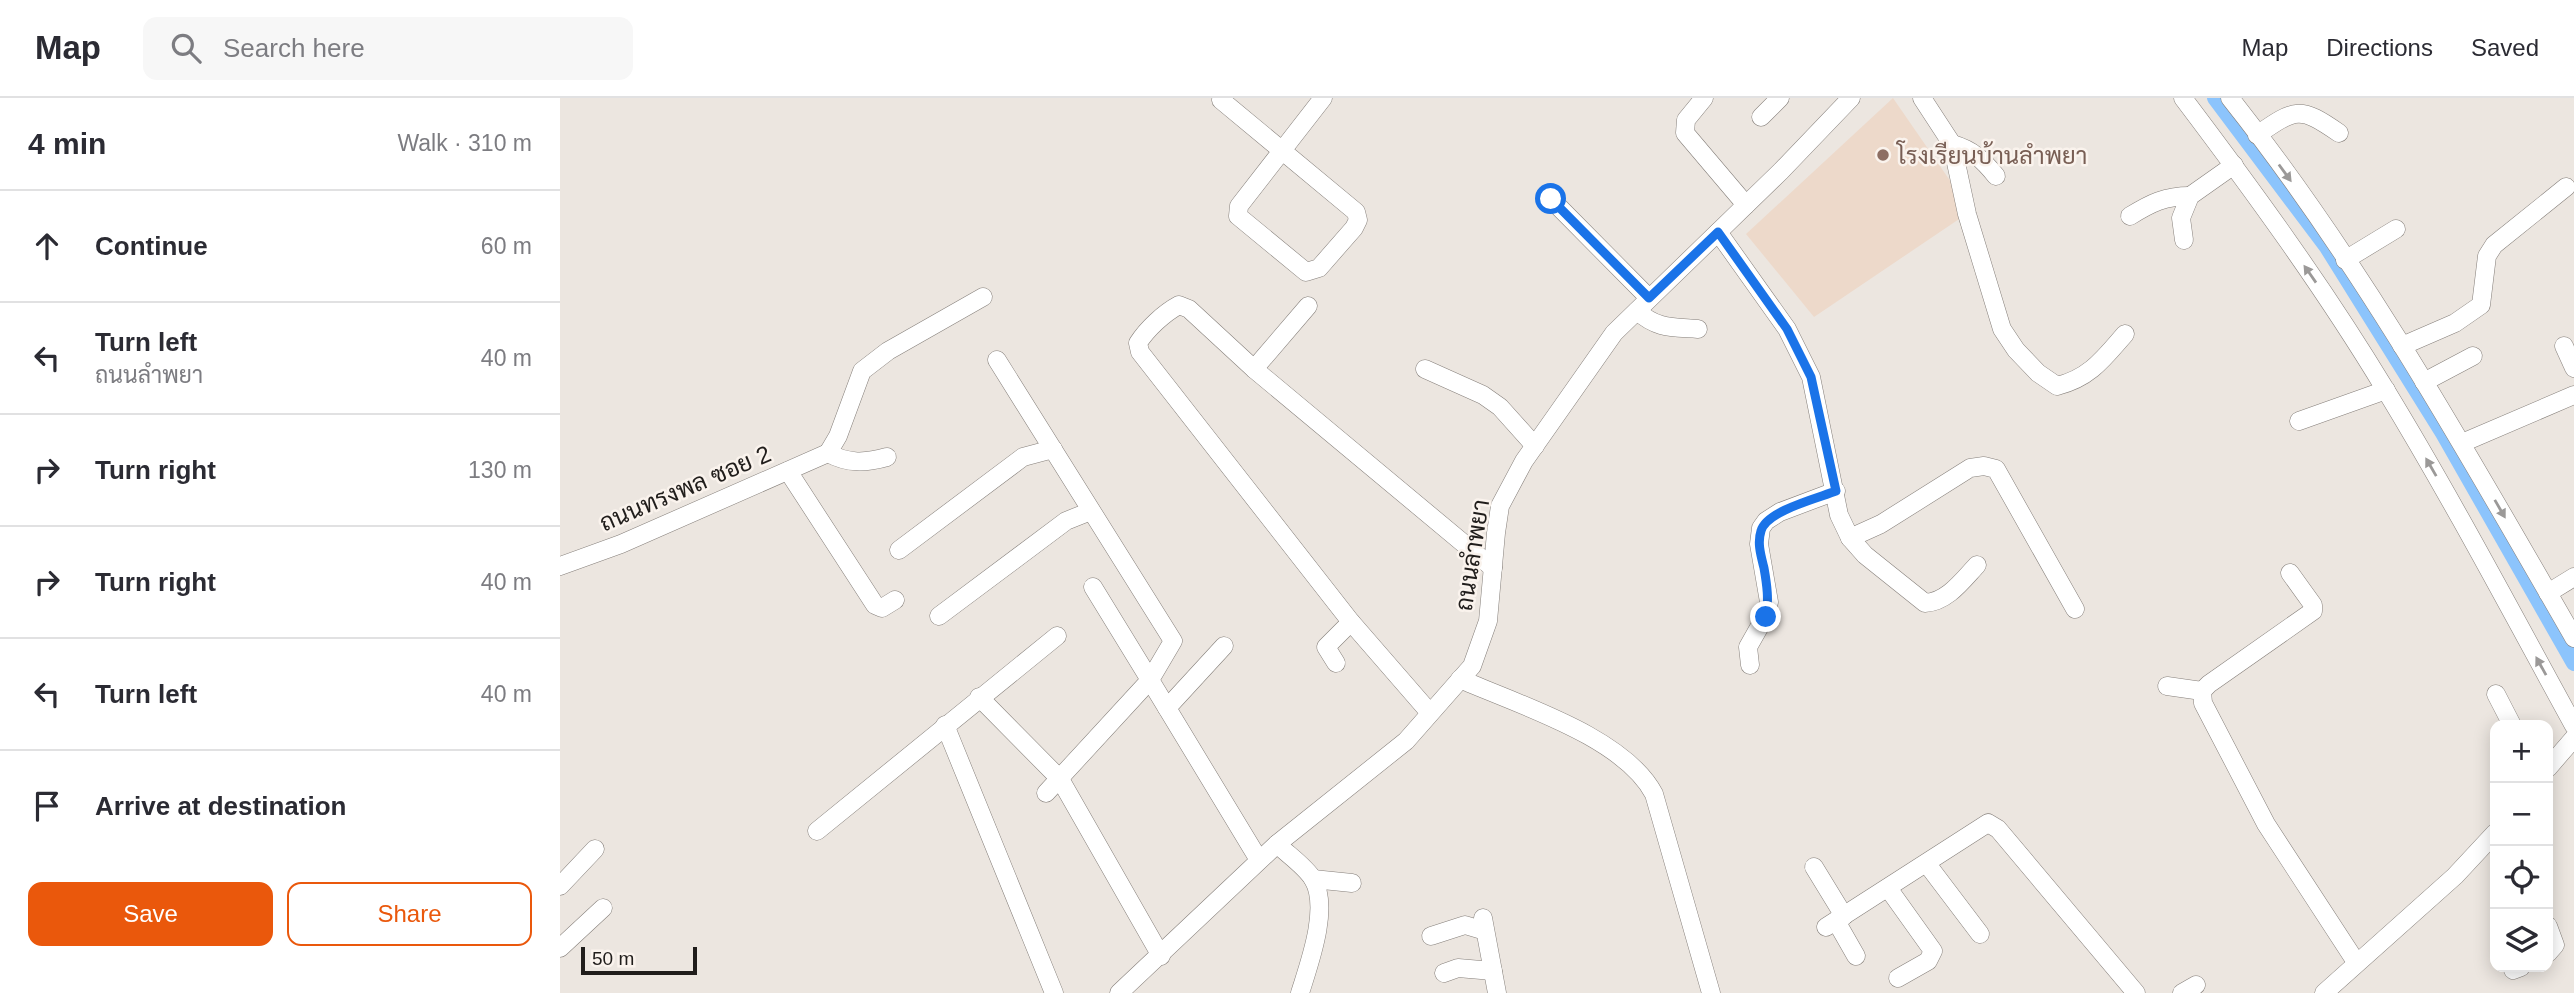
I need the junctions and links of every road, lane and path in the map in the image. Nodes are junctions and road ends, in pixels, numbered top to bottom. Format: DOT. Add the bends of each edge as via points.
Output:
graph roads {
  1 [pos="1323,98"];
  2 [pos="1704,98"];
  3 [pos="1780,98"];
  4 [pos="1851,98"];
  5 [pos="1922,98"];
  6 [pos="2183,98"];
  7 [pos="2230,98"];
  8 [pos="1221,100"];
  9 [pos="1761,117"];
  10 [pos="2339,133"];
  11 [pos="2258,135"];
  12 [pos="1952,144"];
  13 [pos="1282,150"];
  14 [pos="2234,165"];
  15 [pos="1996,176"];
  16 [pos="2566,187"];
  17 [pos="2190,196"];
  18 [pos="1551,199"];
  19 [pos="1746,205"];
  20 [pos="2130,216"];
  21 [pos="2396,229"];
  22 [pos="1718,232"];
  23 [pos="2184,240"];
  24 [pos="2345,260"];
  25 [pos="983,297"];
  26 [pos="1643,305"];
  27 [pos="1308,306"];
  28 [pos="1698,329"];
  29 [pos="2125,334"];
  30 [pos="2564,345"];
  31 [pos="2402,346"];
  32 [pos="2473,356"];
  33 [pos="998,360"];
  34 [pos="2574,368"];
  35 [pos="1254,369"];
  36 [pos="1425,369"];
  37 [pos="2424,382"];
  38 [pos="2386,390"];
  39 [pos="2574,395"];
  40 [pos="2299,421"];
  41 [pos="2462,443"];
  42 [pos="1535,446"];
  43 [pos="1053,449"];
  44 [pos="828,453"];
  45 [pos="887,457"];
  46 [pos="788,471"];
  47 [pos="1836,491"];
  48 [pos="1091,511"];
  49 [pos="1850,538"];
  50 [pos="899,550"];
  51 [pos="1977,565"];
  52 [pos="560,566"];
  53 [pos="1493,568"];
  54 [pos="2290,573"];
  55 [pos="2574,577"];
  56 [pos="1093,587"];
  57 [pos="2548,593"];
  58 [pos="895,600"];
  59 [pos="2075,609"];
  60 [pos="939,616"];
  61 [pos="1351,622"];
  62 [pos="1057,636"];
  63 [pos="2574,638"];
  64 [pos="1224,646"];
  65 [pos="1336,663"];
  66 [pos="1750,665"];
  67 [pos="1460,679"];
  68 [pos="1150,680"];
  69 [pos="2167,685"];
  70 [pos="2202,691"];
  71 [pos="2496,694"];
  72 [pos="979,697"];
  73 [pos="1167,708"];
  74 [pos="1430,713"];
  75 [pos="2509,720"];
  76 [pos="945,725"];
  77 [pos="2574,726"];
  78 [pos="2574,738"];
  79 [pos="2553,761"];
  80 [pos="1060,779"];
  81 [pos="1046,793"];
  82 [pos="817,831"];
  83 [pos="2490,839"];
  84 [pos="1277,844"];
  85 [pos="595,849"];
  86 [pos="1259,860"];
  87 [pos="1927,864"];
  88 [pos="1814,867"];
  89 [pos="1313,879"];
  90 [pos="1352,883"];
  91 [pos="560,886"];
  92 [pos="1888,888"];
  93 [pos="603,908"];
  94 [pos="1835,921"];
  95 [pos="1980,934"];
  96 [pos="1431,936"];
  97 [pos="560,948"];
  98 [pos="1161,956"];
  99 [pos="1856,956"];
  100 [pos="2356,962"];
  101 [pos="1493,971"];
  102 [pos="1444,973"];
  103 [pos="1898,978"];
  104 [pos="1054,993"];
  105 [pos="1119,993"];
  106 [pos="1300,993"];
  107 [pos="1497,993"];
  108 [pos="1711,993"];
  109 [pos="2136,993"];
  110 [pos="2324,993"];
  1 -- 13 [label="street"];
  2 -- 19 [label="street" via="1686,120 1685,132"];
  3 -- 9 [label="street"];
  4 -- 19 [label="street, ถนนลำพยา"];
  5 -- 12 [label="street"];
  6 -- 14 [label="street"];
  7 -- 11 [label="street"];
  8 -- 13 [label="street"];
  10 -- 11 [label="street" via="2312,114 2297,113"];
  11 -- 24 [label="street, one-way"];
  12 -- 15 [label="street" via="1982,158"];
  12 -- 29 [label="street" via="1982,268 2002,329 2016,350 2057,386 2075,382 2094,368"];
  13 -- 13 [label="street" via="1239,206 1238,216 1306,272 1313,272 1354,228 1356,212"];
  14 -- 17 [label="street"];
  38 -- 14 [label="street, one-way"];
  16 -- 31 [label="street" via="2494,245 2487,256 2481,305 2455,323"];
  17 -- 20 [label="street" via="2157,199"];
  17 -- 23 [label="street" via="2181,218"];
  18 -- 26 [label="street"];
  19 -- 22 [label="street, ถนนลำพยา"];
  21 -- 24 [label="street"];
  22 -- 26 [label="street, ถนนลำพยา"];
  22 -- 47 [label="street" via="1787,329 1811,377"];
  24 -- 31 [label="street"];
  25 -- 44 [label="street" via="862,371"];
  26 -- 28 [label="street" via="1648,321 1658,326"];
  26 -- 42 [label="street, ถนนลำพยา" via="1614,332"];
  27 -- 35 [label="street"];
  30 -- 34 [label="street"];
  31 -- 37 [label="street"];
  32 -- 37 [label="street"];
  33 -- 43 [label="street"];
  35 -- 53 [label="street"];
  35 -- 61 [label="street" via="1179,305 1138,343 1140,352"];
  36 -- 42 [label="street" via="1491,401"];
  37 -- 41 [label="street"];
  38 -- 40 [label="street"];
  77 -- 38 [label="street, one-way"];
  39 -- 41 [label="street"];
  41 -- 57 [label="street, one-way"];
  42 -- 53 [label="street, ถนนลำพยา" via="1500,506"];
  43 -- 48 [label="street"];
  43 -- 50 [label="street" via="1023,457"];
  44 -- 45 [label="street" via="853,462"];
  44 -- 46 [label="street, ถนนทรงพล ซอย 2"];
  46 -- 52 [label="street, ถนนทรงพล ซอย 2"];
  46 -- 58 [label="street" via="875,605 882,608"];
  47 -- 49 [label="street" via="1839,515"];
  47 -- 66 [label="street" via="1780,512 1761,528 1759,544 1769,603 1748,647"];
  48 -- 60 [label="street" via="1066,521"];
  48 -- 68 [label="street" via="1173,641"];
  49 -- 51 [label="street" via="1924,603 1950,593"];
  49 -- 59 [label="street" via="1881,524 1970,468 1996,469"];
  53 -- 67 [label="street, ถนนลำพยา" via="1482,643"];
  54 -- 70 [label="street" via="2313,611"];
  55 -- 57 [label="street"];
  56 -- 68 [label="street"];
  57 -- 63 [label="street"];
  61 -- 65 [label="street" via="1326,647"];
  61 -- 74 [label="street"];
  62 -- 72 [label="street"];
  64 -- 73 [label="street"];
  67 -- 74 [label="street, ถนนลำพยา"];
  67 -- 108 [label="street" via="1611,747 1646,778"];
  68 -- 73 [label="street"];
  68 -- 80 [label="street"];
  69 -- 70 [label="street"];
  70 -- 100 [label="street" via="2203,704 2266,824"];
  71 -- 75 [label="street"];
  72 -- 76 [label="street"];
  72 -- 80 [label="street"];
  73 -- 86 [label="street"];
  74 -- 84 [label="street, ถนนลำพยา" via="1406,741"];
  76 -- 82 [label="street"];
  76 -- 104 [label="street"];
  78 -- 79 [label="street"];
  80 -- 81 [label="street"];
  80 -- 98 [label="street"];
  83 -- 100 [label="street"];
  84 -- 86 [label="street, ถนนลำพยา"];
  84 -- 89 [label="street"];
  85 -- 91 [label="street"];
  86 -- 98 [label="street, ถนนลำพยา"];
  87 -- 92 [label="street"];
  87 -- 95 [label="street"];
  87 -- 109 [label="street" via="1981,825 1994,825"];
  88 -- 94 [label="street"];
  89 -- 90 [label="street"];
  89 -- 106 [label="street" via="1318,922"];
  92 -- 94 [label="street"];
  92 -- 103 [label="street" via="1933,951 1927,961"];
  93 -- 97 [label="street"];
  94 -- 99 [label="street"];
  96 -- 101 [label="street" via="1465,925 1484,925"];
  98 -- 105 [label="street, ถนนลำพยา"];
  100 -- 110 [label="street"];
  101 -- 102 [label="street" via="1458,968"];
  101 -- 107 [label="street"];
}
